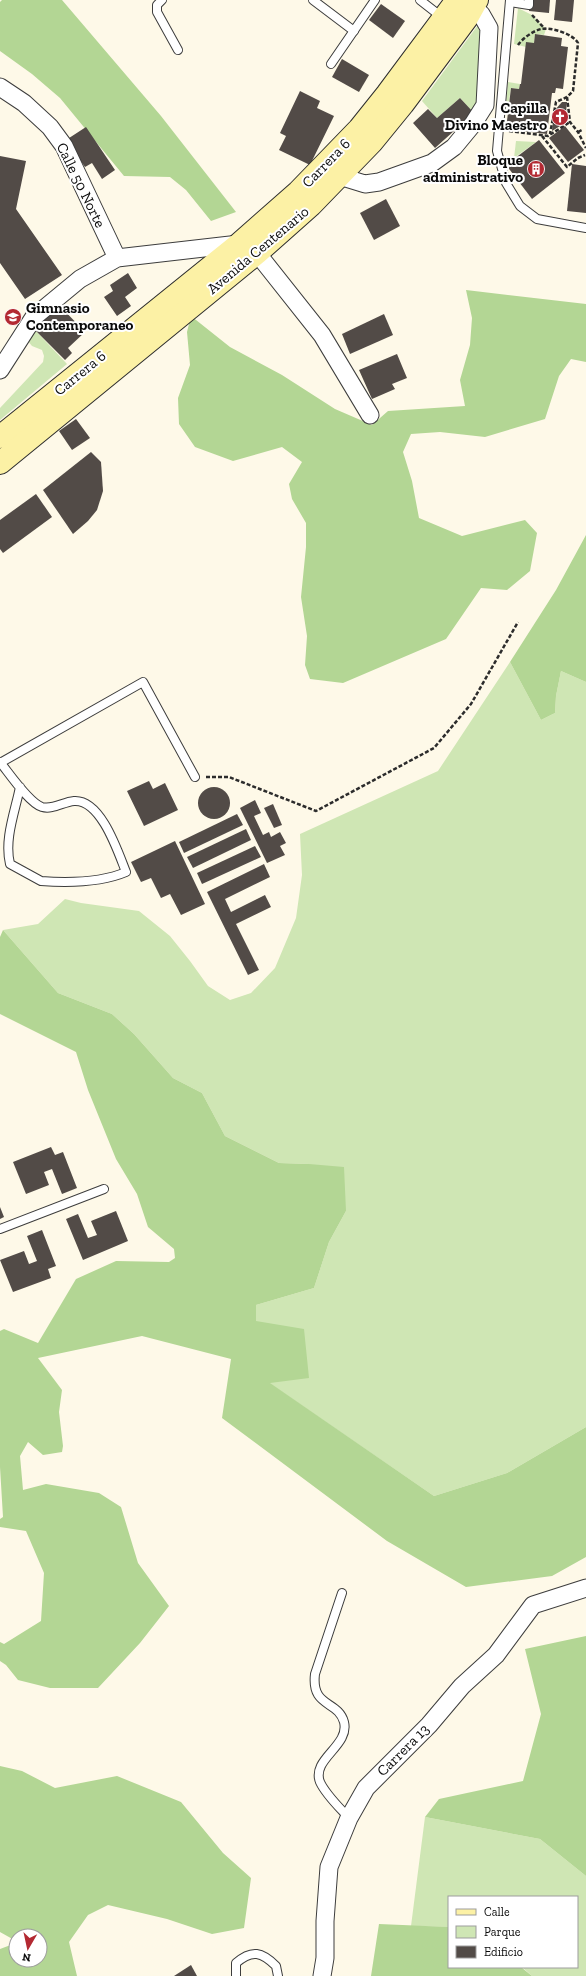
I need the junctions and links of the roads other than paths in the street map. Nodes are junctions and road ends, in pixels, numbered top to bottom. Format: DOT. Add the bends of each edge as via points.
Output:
graph roads {
  1 [pos="162,0"];
  2 [pos="313,0"];
  3 [pos="375,0"];
  4 [pos="420,0"];
  5 [pos="529,0"];
  6 [pos="510,1"];
  7 [pos="468,2"];
  8 [pos="444,18"];
  9 [pos="354,31"];
  10 [pos="178,50"];
  11 [pos="331,64"];
  12 [pos="0,87"];
  13 [pos="339,176"];
  14 [pos="586,228"];
  15 [pos="248,248"];
  16 [pos="118,258"];
  17 [pos="0,370"];
  18 [pos="370,415"];
  19 [pos="0,437"];
  20 [pos="0,463"];
  21 [pos="0,763"];
  22 [pos="195,777"];
  23 [pos="20,787"];
  24 [pos="104,1189"];
  25 [pos="0,1229"];
  26 [pos="586,1588"];
  27 [pos="342,1593"];
  28 [pos="349,1818"];
  29 [pos="236,1976"];
  30 [pos="278,1976"];
  31 [pos="322,1976"];
  1 -- 10 [label="lane" via="157,5 157,12"];
  2 -- 9 [label="lane"];
  3 -- 9 [label="lane"];
  4 -- 8 [label="lane"];
  5 -- 6 [label="lane" via="529,5"];
  6 -- 14 [label="lane" via="497,151 506,183 520,206 537,219"];
  7 -- 8 [label="main road, Carrera 6"];
  7 -- 13 [label="main road, Avenida Centenario" via="467,18 403,104 372,142"];
  7 -- 13 [label="street" via="481,14 489,28 485,105 473,124 454,147 432,163 379,182 365,184"];
  8 -- 15 [label="main road, Carrera 6" via="359,129"];
  9 -- 11 [label="lane"];
  12 -- 16 [label="street, Calle 50 Norte" via="24,103 50,127 64,146"];
  13 -- 15 [label="main road, Avenida Centenario" via="311,205"];
  15 -- 16 [label="street"];
  15 -- 18 [label="street" via="322,335"];
  15 -- 19 [label="main road, Carrera 6"];
  15 -- 20 [label="main road, Avenida Centenario"];
  16 -- 17 [label="street" via="80,279 34,317"];
  21 -- 22 [label="lane" via="143,682"];
  21 -- 23 [label="lane"];
  23 -- 23 [label="lane" via="41,807 52,808 75,801 86,804 105,823 126,872 110,879 77,882 41,881 10,864 8,843"];
  24 -- 25 [label="lane"];
  26 -- 28 [label="street, Carrera 13" via="533,1605 496,1655 462,1686 429,1725 366,1788"];
  27 -- 28 [label="lane" via="314,1684 323,1702 336,1710 344,1721 344,1734 340,1743 321,1765 320,1780 324,1789"];
  28 -- 31 [label="street, Carrera 13" via="329,1867"];
  29 -- 30 [label="lane" via="236,1963 245,1955 257,1953 268,1958 276,1966"];
}
